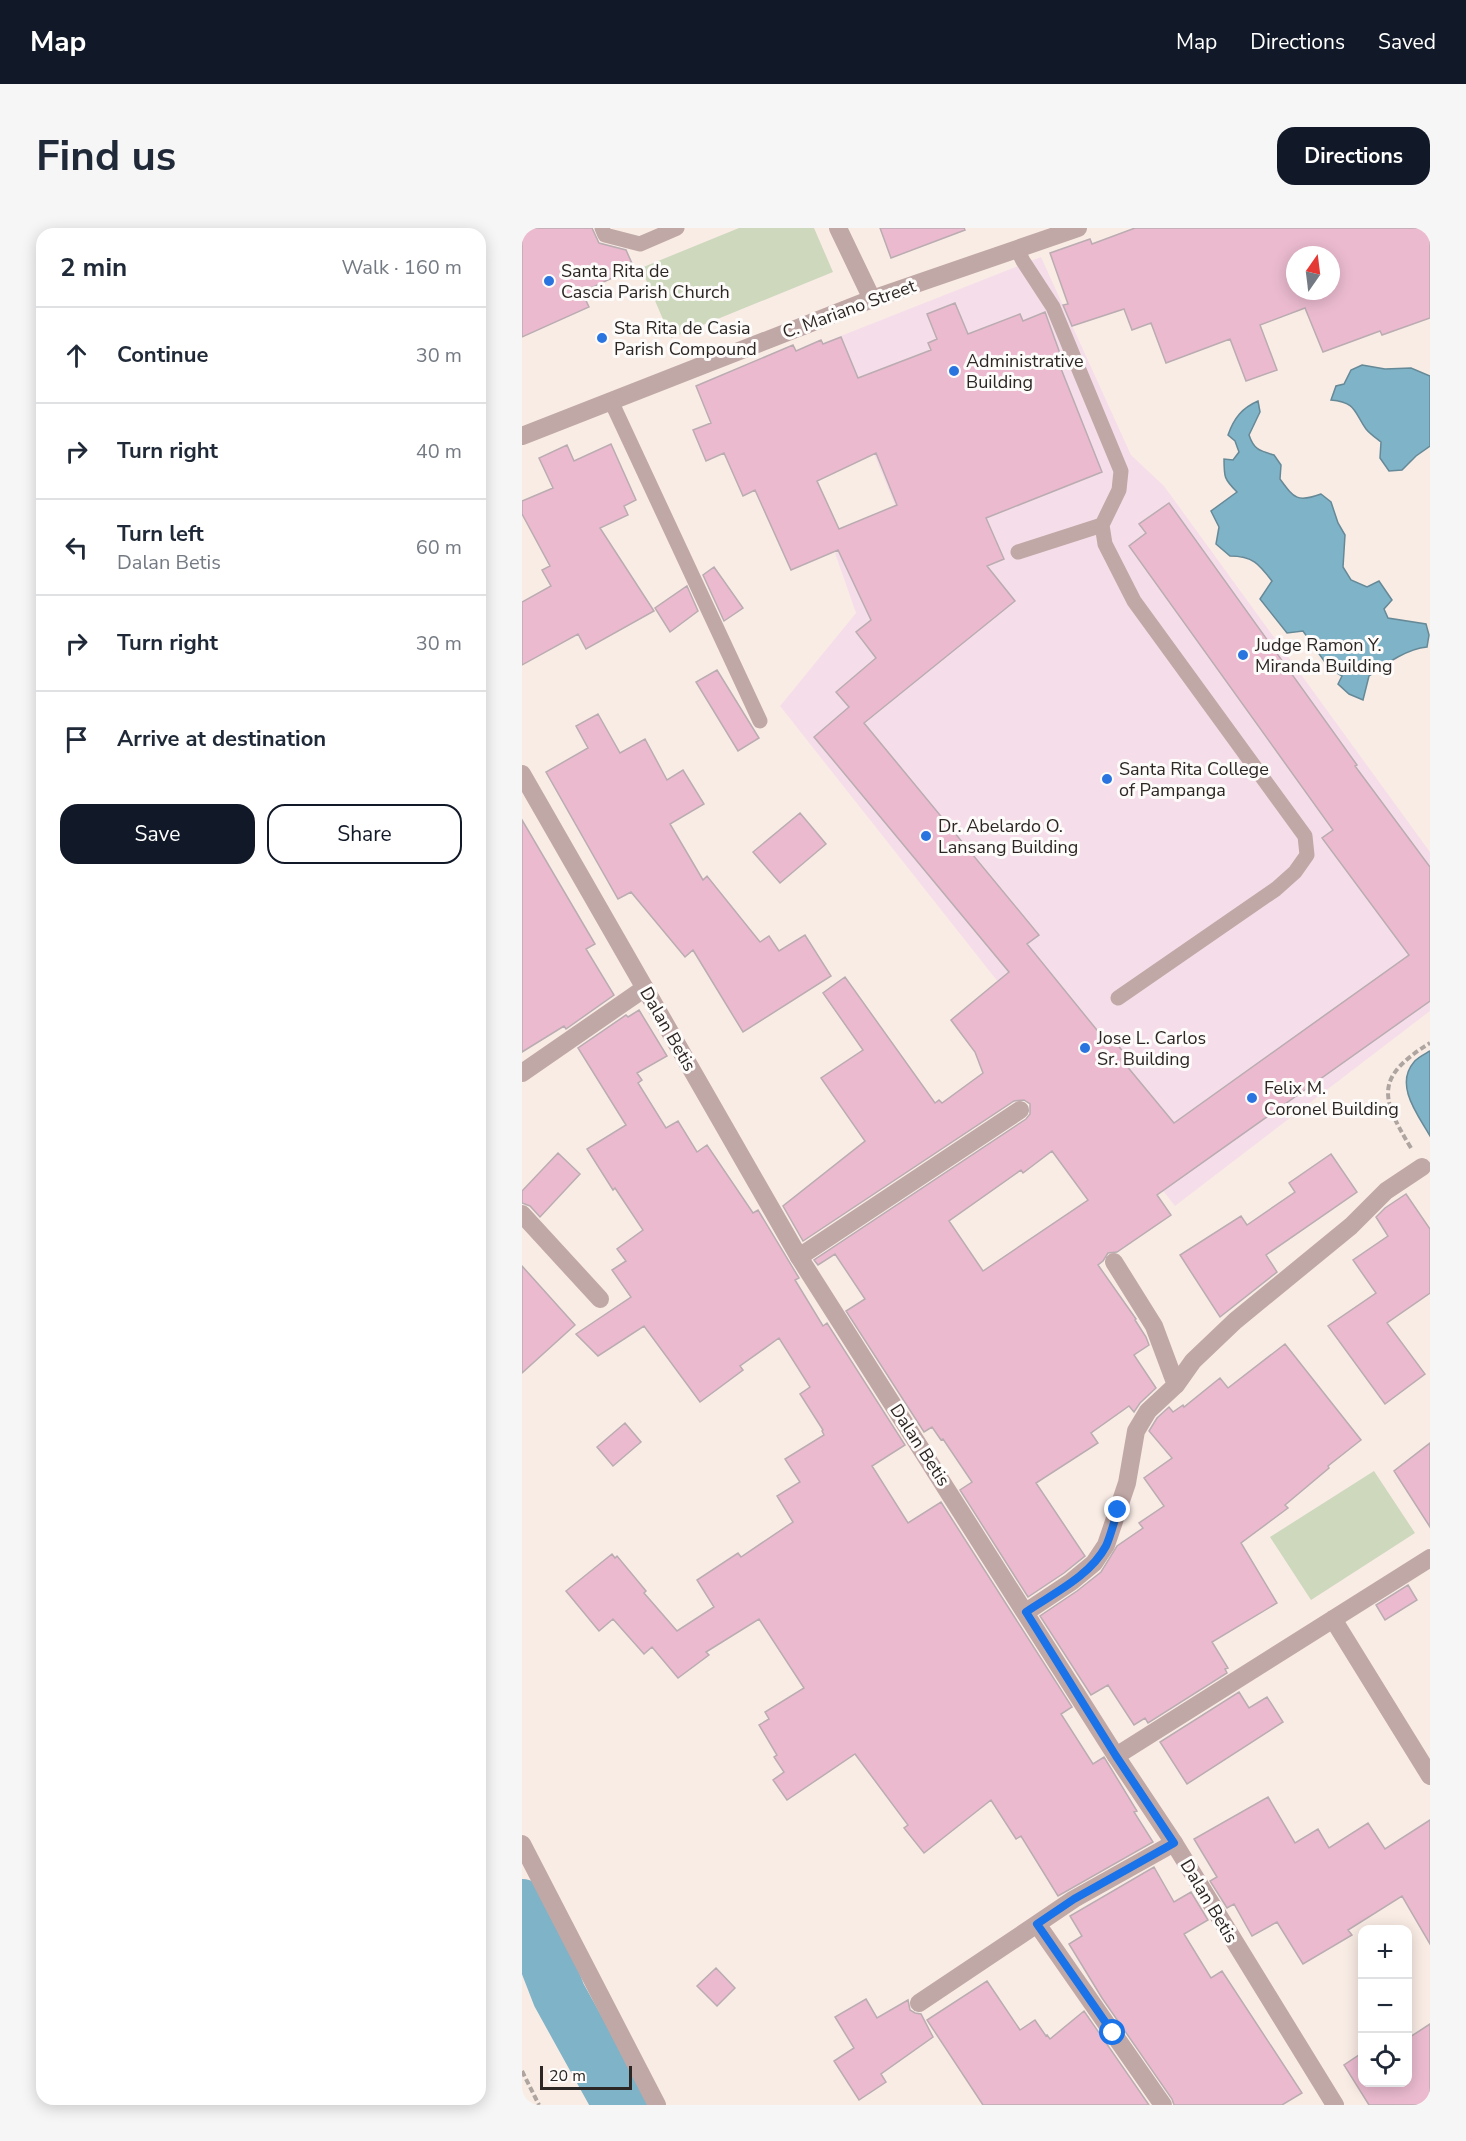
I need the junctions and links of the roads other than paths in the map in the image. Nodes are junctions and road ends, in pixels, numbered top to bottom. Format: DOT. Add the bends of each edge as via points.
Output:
graph roads {
  1 [pos="602,228"];
  2 [pos="677,228"];
  3 [pos="838,228"];
  4 [pos="1070,230"];
  5 [pos="1017,249"];
  6 [pos="872,299"];
  7 [pos="611,400"];
  8 [pos="522,436"];
  9 [pos="1102,525"];
  10 [pos="1018,552"];
  11 [pos="759,721"];
  12 [pos="522,774"];
  13 [pos="645,988"];
  14 [pos="1118,998"];
  15 [pos="522,1073"];
  16 [pos="1020,1110"];
  17 [pos="1422,1167"];
  18 [pos="522,1214"];
  19 [pos="799,1257"];
  20 [pos="1113,1262"];
  21 [pos="600,1299"];
  22 [pos="1176,1385"];
  23 [pos="1430,1558"];
  24 [pos="1026,1612"];
  25 [pos="1333,1619"];
  26 [pos="1116,1756"];
  27 [pos="1430,1776"];
  28 [pos="1174,1843"];
  29 [pos="522,1844"];
  30 [pos="1037,1924"];
  31 [pos="919,2003"];
  32 [pos="657,2105"];
  33 [pos="1163,2105"];
  34 [pos="1335,2105"];
  1 -- 2 [label="lane" via="605,236 640,244"];
  3 -- 6 [label="street"];
  4 -- 5 [label="street, C. Mariano Street"];
  5 -- 6 [label="street, C. Mariano Street"];
  5 -- 9 [label="lane" via="1053,307 1121,471 1119,490"];
  6 -- 7 [label="street, C. Mariano Street"];
  7 -- 8 [label="street, C. Mariano Street"];
  7 -- 11 [label="lane"];
  9 -- 10 [label="lane"];
  9 -- 14 [label="lane" via="1105,544 1134,601 1305,837 1307,855 1276,889"];
  12 -- 13 [label="street, Dalan Betis"];
  13 -- 15 [label="street"];
  13 -- 19 [label="street, Dalan Betis"];
  16 -- 19 [label="street"];
  17 -- 22 [label="street" via="1386,1191 1352,1226 1234,1321 1193,1361"];
  18 -- 21 [label="street"];
  19 -- 24 [label="street, Dalan Betis"];
  20 -- 22 [label="street" via="1154,1326"];
  22 -- 24 [label="street" via="1148,1412 1136,1431 1127,1483 1106,1545 1094,1563"];
  23 -- 25 [label="street"];
  24 -- 26 [label="street, Dalan Betis"];
  25 -- 26 [label="street"];
  25 -- 27 [label="street"];
  26 -- 28 [label="street, Dalan Betis"];
  28 -- 30 [label="street"];
  28 -- 34 [label="street, Dalan Betis"];
  29 -- 32 [label="street"];
  30 -- 31 [label="street"];
  30 -- 33 [label="street"];
}
